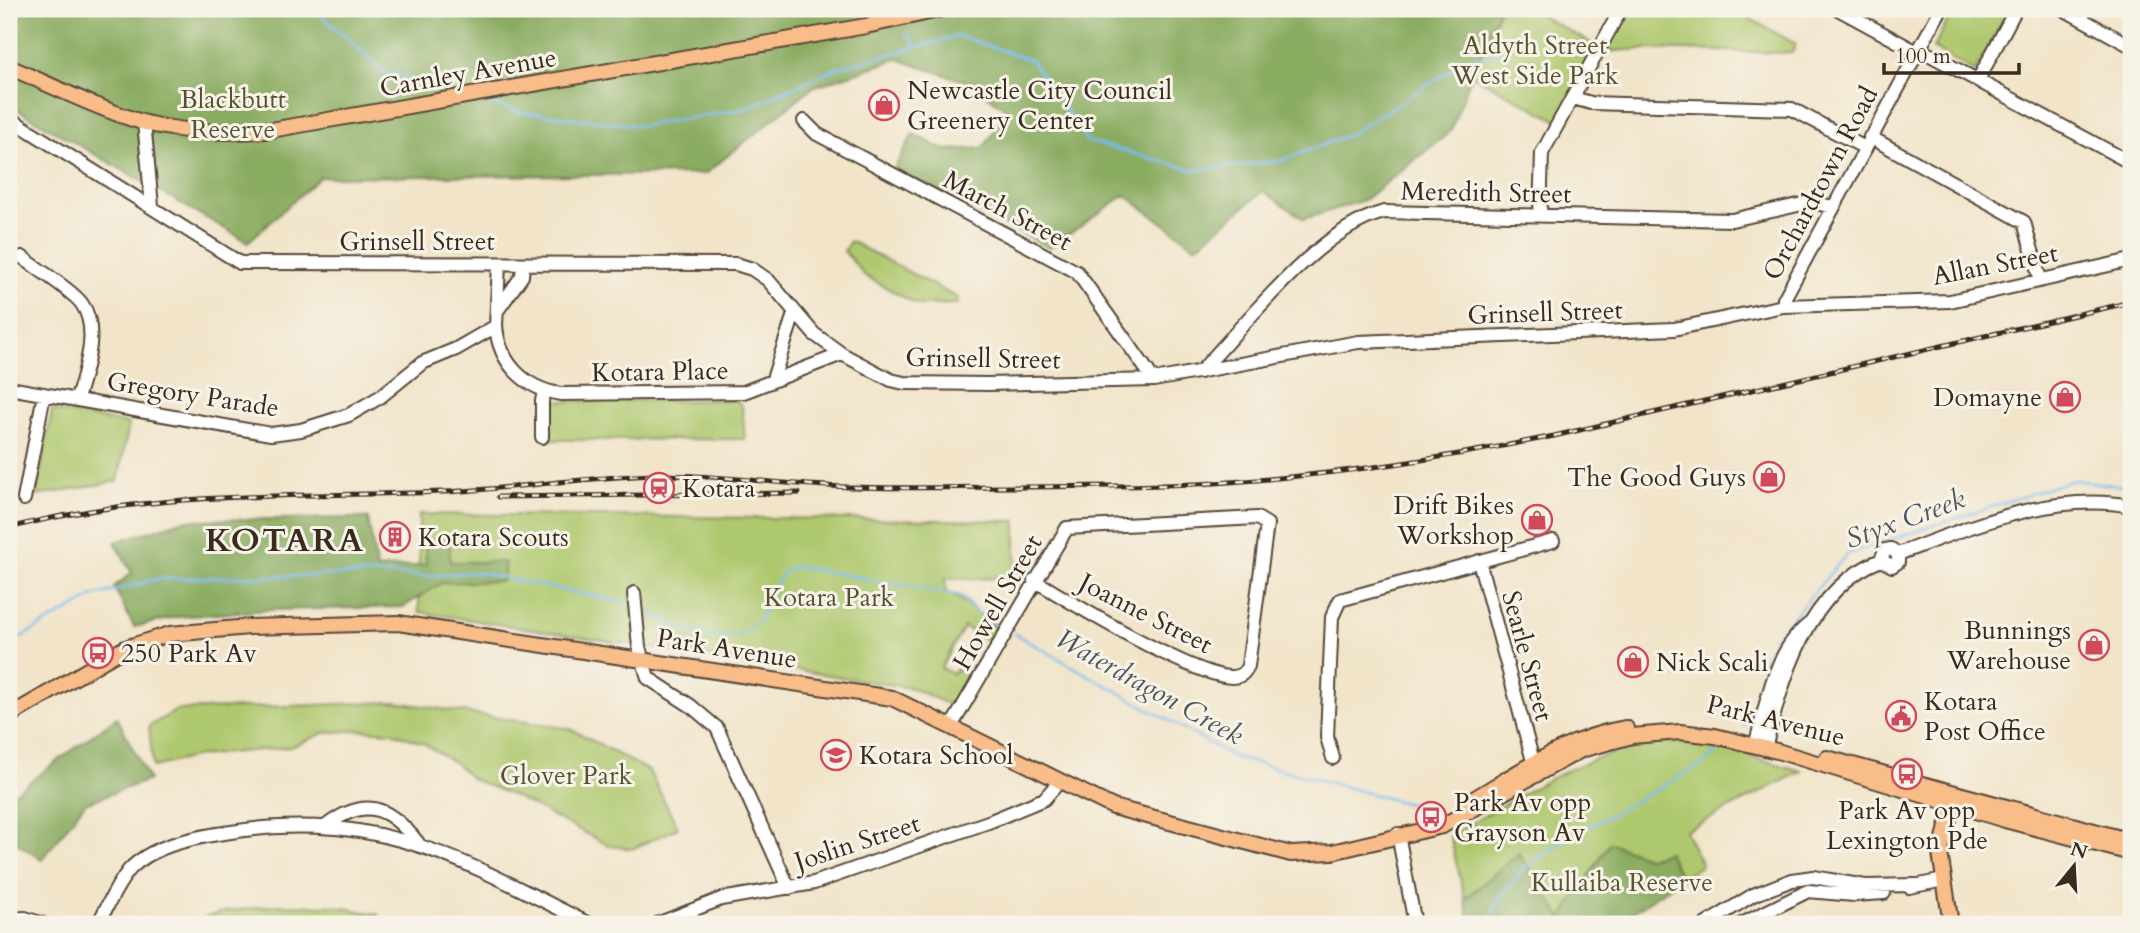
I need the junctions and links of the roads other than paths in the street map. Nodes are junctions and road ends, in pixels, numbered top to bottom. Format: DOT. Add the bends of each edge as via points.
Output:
graph roads {
  1 [pos="943,9"];
  2 [pos="1621,9"];
  3 [pos="1838,9"];
  4 [pos="1941,9"];
  5 [pos="2015,9"];
  6 [pos="2063,9"];
  7 [pos="2131,46"];
  8 [pos="1918,50"];
  9 [pos="9,67"];
  10 [pos="1978,80"];
  11 [pos="1573,99"];
  12 [pos="9,118"];
  13 [pos="804,121"];
  14 [pos="144,122"];
  15 [pos="1867,143"];
  16 [pos="2131,163"];
  17 [pos="152,206"];
  18 [pos="1833,207"];
  19 [pos="1541,215"];
  20 [pos="22,257"];
  21 [pos="2131,260"];
  22 [pos="499,264"];
  23 [pos="523,264"];
  24 [pos="2040,279"];
  25 [pos="1783,306"];
  26 [pos="497,311"];
  27 [pos="793,314"];
  28 [pos="496,326"];
  29 [pos="842,354"];
  30 [pos="1199,373"];
  31 [pos="773,379"];
  32 [pos="1154,380"];
  33 [pos="9,388"];
  34 [pos="544,391"];
  35 [pos="44,394"];
  36 [pos="77,399"];
  37 [pos="542,437"];
  38 [pos="24,499"];
  39 [pos="2131,506"];
  40 [pos="1264,520"];
  41 [pos="1553,541"];
  42 [pos="1479,561"];
  43 [pos="1034,580"];
  44 [pos="634,593"];
  45 [pos="642,660"];
  46 [pos="9,716"];
  47 [pos="952,725"];
  48 [pos="1717,732"];
  49 [pos="1761,743"];
  50 [pos="1591,747"];
  51 [pos="1332,758"];
  52 [pos="1533,761"];
  53 [pos="1060,781"];
  54 [pos="1955,799"];
  55 [pos="1488,802"];
  56 [pos="326,826"];
  57 [pos="1424,828"];
  58 [pos="1398,835"];
  59 [pos="2131,841"];
  60 [pos="418,843"];
  61 [pos="2131,853"];
  62 [pos="1944,880"];
  63 [pos="1916,885"];
  64 [pos="789,888"];
  65 [pos="9,919"];
  66 [pos="43,924"];
  67 [pos="98,924"];
  68 [pos="589,924"];
  69 [pos="657,924"];
  70 [pos="1415,924"];
  71 [pos="1706,924"];
  72 [pos="1742,924"];
  73 [pos="1951,924"];
  1 -- 14 [label="main road, Carnley Avenue" via="300,126 234,132"];
  2 -- 11 [label="street"];
  3 -- 8 [label="street"];
  4 -- 8 [label="street, Orchardtown Road"];
  5 -- 10 [label="street"];
  6 -- 7 [label="street"];
  8 -- 10 [label="street"];
  8 -- 15 [label="street, Orchardtown Road"];
  9 -- 14 [label="main road, Carnley Avenue"];
  10 -- 16 [label="street"];
  11 -- 15 [label="street" via="1792,109"];
  11 -- 19 [label="street" via="1542,153"];
  12 -- 17 [label="street, Grinsell Street"];
  13 -- 32 [label="street, March Street" via="817,134 1077,272"];
  14 -- 17 [label="street"];
  15 -- 18 [label="street, Orchardtown Road"];
  15 -- 24 [label="street" via="2024,222"];
  17 -- 22 [label="street, Grinsell Street" via="240,262"];
  18 -- 19 [label="street, Meredith Street" via="1811,202 1732,220"];
  18 -- 25 [label="street, Orchardtown Road"];
  19 -- 30 [label="street, Meredith Street" via="1384,212 1364,217 1299,267"];
  20 -- 36 [label="street" via="80,302 90,322"];
  21 -- 24 [label="street, Allan Street"];
  22 -- 23 [label="street, Grinsell Street"];
  22 -- 26 [label="street"];
  23 -- 26 [label="street" via="522,276"];
  23 -- 27 [label="street, Grinsell Street" via="736,264 768,280"];
  24 -- 25 [label="street, Allan Street" via="1950,301"];
  25 -- 30 [label="street, Grinsell Street" via="1674,329 1358,342"];
  26 -- 28 [label="street"];
  27 -- 29 [label="street, Grinsell Street"];
  27 -- 31 [label="street"];
  28 -- 34 [label="street" via="509,363 526,382"];
  28 -- 36 [label="street, Gregory Parade" via="422,363 349,415 301,430 271,434"];
  29 -- 31 [label="street, Kotara Place"];
  29 -- 32 [label="street, Grinsell Street" via="900,383"];
  30 -- 32 [label="street, Grinsell Street"];
  31 -- 34 [label="street, Kotara Place" via="730,394"];
  33 -- 35 [label="street, Gregory Parade"];
  34 -- 37 [label="street"];
  35 -- 36 [label="street, Gregory Parade"];
  35 -- 38 [label="street"];
  39 -- 49 [label="street" via="2050,506 1898,554 1898,562 1892,566 1881,560 1856,572 1812,622 1787,666"];
  40 -- 43 [label="street, Howell Street" via="1067,528"];
  40 -- 43 [label="street, Joanne Street" via="1268,528 1244,680 1182,662"];
  41 -- 42 [label="street"];
  42 -- 51 [label="street" via="1347,596 1337,603 1332,617 1327,737"];
  42 -- 52 [label="street, Searle Street"];
  43 -- 47 [label="street, Howell Street"];
  44 -- 45 [label="street"];
  45 -- 46 [label="main road, Park Avenue" via="398,623 186,631 133,645"];
  45 -- 47 [label="main road, Park Avenue" via="881,695"];
  45 -- 64 [label="street" via="648,678 717,729"];
  47 -- 53 [label="main road, Park Avenue"];
  48 -- 49 [label="main road, Park Avenue"];
  48 -- 50 [label="main road, Park Avenue" via="1647,734"];
  48 -- 52 [label="main road, Park Avenue" via="1669,723 1615,730"];
  49 -- 54 [label="main road, Park Avenue"];
  50 -- 52 [label="main road" via="1543,763"];
  50 -- 55 [label="main road, Park Avenue"];
  52 -- 55 [label="main road" via="1528,771"];
  52 -- 57 [label="main road, Park Avenue"];
  53 -- 58 [label="main road, Park Avenue" via="1126,812 1292,854 1332,852"];
  53 -- 64 [label="street, Joslin Street" via="1049,796 1020,810"];
  54 -- 59 [label="main road, Park Avenue"];
  54 -- 61 [label="main road, Park Avenue"];
  54 -- 62 [label="main road" via="1941,842"];
  55 -- 57 [label="main road, Park Avenue" via="1442,826"];
  56 -- 60 [label="street"];
  56 -- 60 [label="street" via="346,810 377,808 400,820"];
  56 -- 67 [label="street" via="247,829 163,848 131,868"];
  57 -- 58 [label="main road, Park Avenue"];
  58 -- 70 [label="street"];
  60 -- 68 [label="street" via="489,872"];
  62 -- 63 [label="street"];
  62 -- 73 [label="main road"];
  63 -- 71 [label="street" via="1865,886 1813,877 1792,880 1753,895"];
  63 -- 72 [label="street" via="1854,895 1808,891"];
  64 -- 69 [label="street, Joslin Street" via="721,899"];
  65 -- 66 [label="street"];
}
